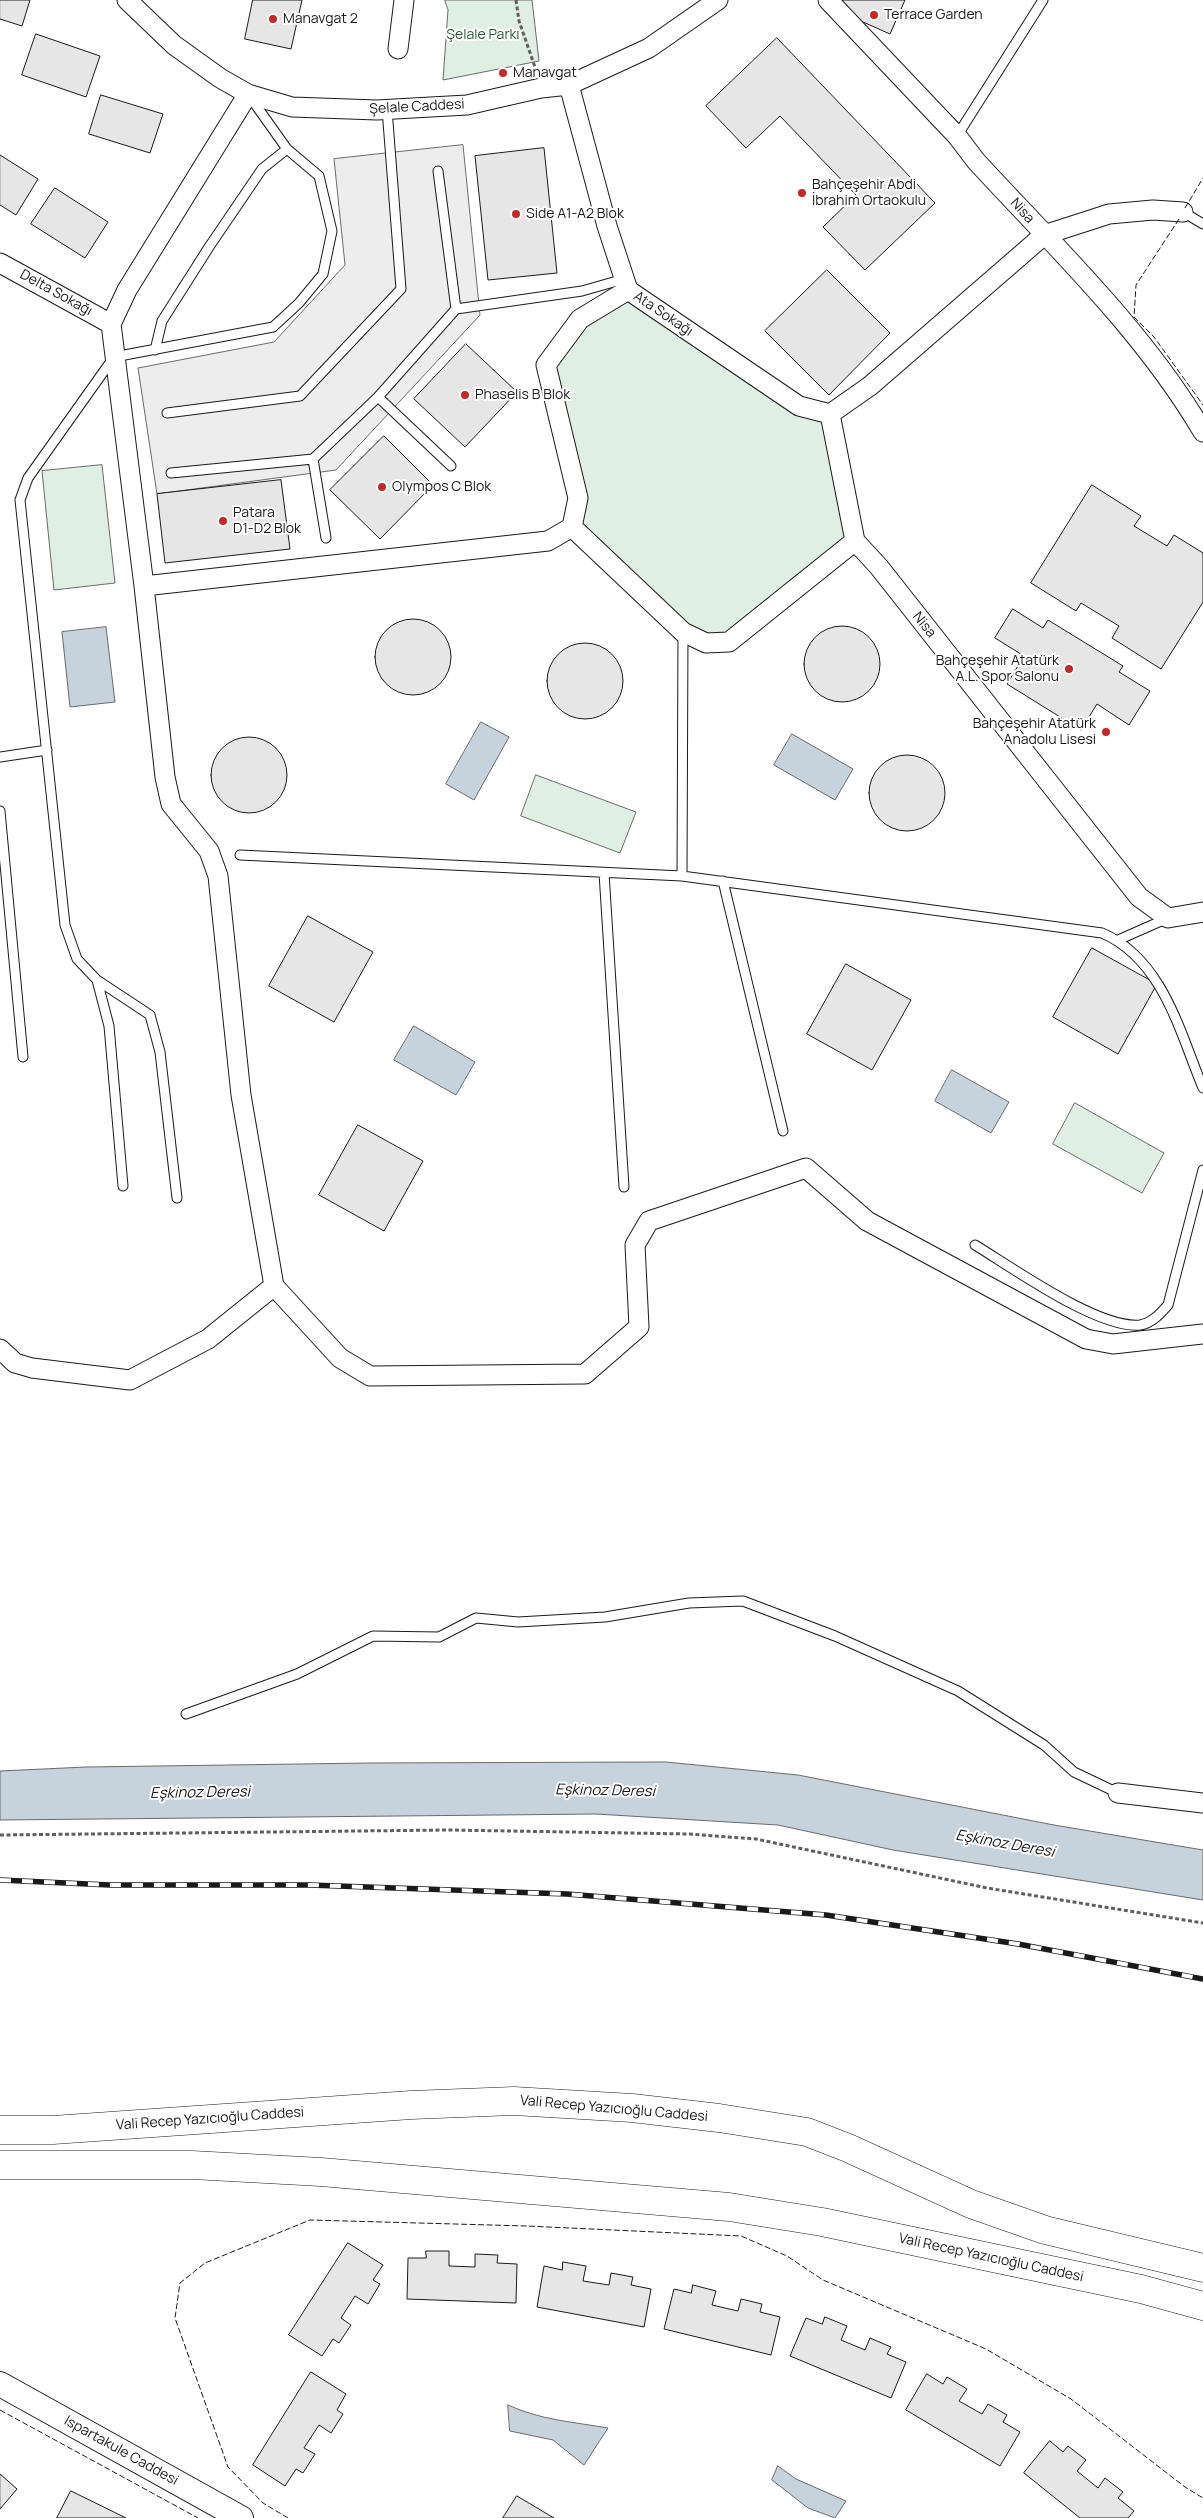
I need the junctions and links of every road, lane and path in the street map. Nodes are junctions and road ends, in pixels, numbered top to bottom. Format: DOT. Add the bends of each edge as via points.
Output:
graph roads {
  1 [pos="127,0"];
  2 [pos="404,0"];
  3 [pos="516,0"];
  4 [pos="718,0"];
  5 [pos="828,0"];
  6 [pos="1043,0"];
  7 [pos="398,49"];
  8 [pos="569,85"];
  9 [pos="541,88"];
  10 [pos="248,94"];
  11 [pos="387,110"];
  12 [pos="957,136"];
  13 [pos="287,149"];
  14 [pos="438,171"];
  15 [pos="1183,212"];
  16 [pos="1203,224"];
  17 [pos="1044,235"];
  18 [pos="0,263"];
  19 [pos="626,284"];
  20 [pos="456,309"];
  21 [pos="111,324"];
  22 [pos="155,350"];
  23 [pos="114,357"];
  24 [pos="378,397"];
  25 [pos="167,413"];
  26 [pos="830,414"];
  27 [pos="1203,432"];
  28 [pos="313,459"];
  29 [pos="451,466"];
  30 [pos="171,473"];
  31 [pos="572,527"];
  32 [pos="326,538"];
  33 [pos="855,541"];
  34 [pos="144,586"];
  35 [pos="683,632"];
  36 [pos="47,750"];
  37 [pos="0,758"];
  38 [pos="0,811"];
  39 [pos="240,855"];
  40 [pos="604,873"];
  41 [pos="682,876"];
  42 [pos="723,881"];
  43 [pos="1203,912"];
  44 [pos="1168,918"];
  45 [pos="1118,940"];
  46 [pos="97,980"];
  47 [pos="23,1057"];
  48 [pos="1203,1088"];
  49 [pos="783,1131"];
  50 [pos="1203,1170"];
  51 [pos="123,1186"];
  52 [pos="624,1187"];
  53 [pos="177,1198"];
  54 [pos="975,1245"];
  55 [pos="274,1286"];
  56 [pos="1203,1334"];
  57 [pos="0,1349"];
  58 [pos="186,1714"];
  59 [pos="1118,1793"];
  60 [pos="1203,1803"];
  61 [pos="0,1835"];
  62 [pos="1203,1923"];
  63 [pos="0,2130"];
  64 [pos="0,2165"];
  65 [pos="1203,2268"];
  66 [pos="1203,2306"];
  67 [pos="0,2384"];
  68 [pos="241,2518"];
  1 -- 10 [label="street, Şelale Caddesi" via="174,45"];
  2 -- 7 [label="street"];
  3 -- 9 [label="path" via="519,21"];
  4 -- 8 [label="street, Şelale Caddesi" via="649,48"];
  5 -- 12 [label="street, Nisa"];
  6 -- 12 [label="lane"];
  8 -- 9 [label="street, Şelale Caddesi"];
  8 -- 19 [label="street, Ata Sokağı"];
  9 -- 11 [label="street, Şelale Caddesi" via="467,104"];
  10 -- 11 [label="street, Şelale Caddesi" via="292,107"];
  10 -- 13 [label="lane"];
  10 -- 21 [label="street" via="127,290"];
  11 -- 25 [label="lane" via="401,289 300,396"];
  12 -- 17 [label="street, Nisa"];
  13 -- 22 [label="lane" via="262,169 209,247 162,321"];
  13 -- 22 [label="lane" via="319,176 332,231 322,274 299,303 272,328"];
  14 -- 20 [label="lane"];
  15 -- 16 [label="lane"];
  15 -- 17 [label="street" via="1153,210 1109,214"];
  17 -- 26 [label="street" via="870,386"];
  17 -- 27 [label="street, Nisa" via="1132,331 1185,401"];
  18 -- 21 [label="street, Delta Sokağı"];
  19 -- 20 [label="lane"];
  19 -- 26 [label="street, Ata Sokağı" via="799,406"];
  19 -- 31 [label="street" via="580,319 546,365 578,498"];
  20 -- 24 [label="lane"];
  21 -- 23 [label="street"];
  22 -- 23 [label="lane"];
  23 -- 34 [label="street"];
  23 -- 36 [label="lane" via="28,478 20,500"];
  24 -- 28 [label="lane"];
  24 -- 29 [label="lane"];
  26 -- 33 [label="street"];
  28 -- 30 [label="lane"];
  28 -- 32 [label="lane"];
  31 -- 34 [label="street" via="548,541"];
  31 -- 35 [label="street"];
  33 -- 35 [label="street" via="729,642 706,643"];
  33 -- 44 [label="street, Nisa" via="879,567 1139,897"];
  34 -- 55 [label="street" via="165,777 171,804 209,851 218,876 241,1095"];
  35 -- 41 [label="lane"];
  36 -- 37 [label="lane"];
  36 -- 46 [label="lane" via="65,924 77,959"];
  38 -- 47 [label="lane"];
  39 -- 40 [label="lane"];
  40 -- 41 [label="lane"];
  40 -- 52 [label="lane"];
  41 -- 42 [label="lane"];
  42 -- 45 [label="lane" via="1094,931"];
  42 -- 49 [label="lane"];
  43 -- 44 [label="street"];
  44 -- 45 [label="lane"];
  45 -- 48 [label="lane" via="1136,955 1160,984"];
  46 -- 51 [label="lane" via="109,1026"];
  46 -- 53 [label="lane" via="150,1015 154,1025"];
  50 -- 54 [label="lane" via="1168,1305 1154,1320 1141,1325 1088,1313"];
  55 -- 56 [label="street" via="340,1358 370,1376 585,1374 639,1327 635,1245 648,1221 806,1168 867,1221 1086,1339 1113,1344"];
  55 -- 57 [label="street" via="208,1339 130,1380 32,1368 15,1363"];
  58 -- 59 [label="lane" via="297,1674 373,1636 439,1637 476,1618 518,1622 604,1618 689,1603 743,1602 835,1636 958,1690 1044,1745 1074,1772"];
  59 -- 60 [label="street"];
  61 -- 62 [label="path" via="449,1830 690,1834 756,1840 988,1888"];
  63 -- 65 [label="main road, Vali Recep Yazıcıoğlu Caddesi" via="53,2130 514,2101 632,2108 807,2132 971,2204 1045,2230"];
  64 -- 66 [label="main road, Vali Recep Yazıcıoğlu Caddesi" via="192,2166 321,2172 728,2207 822,2222 942,2247 1141,2289"];
  67 -- 68 [label="street, Ispartakule Caddesi"];
}
